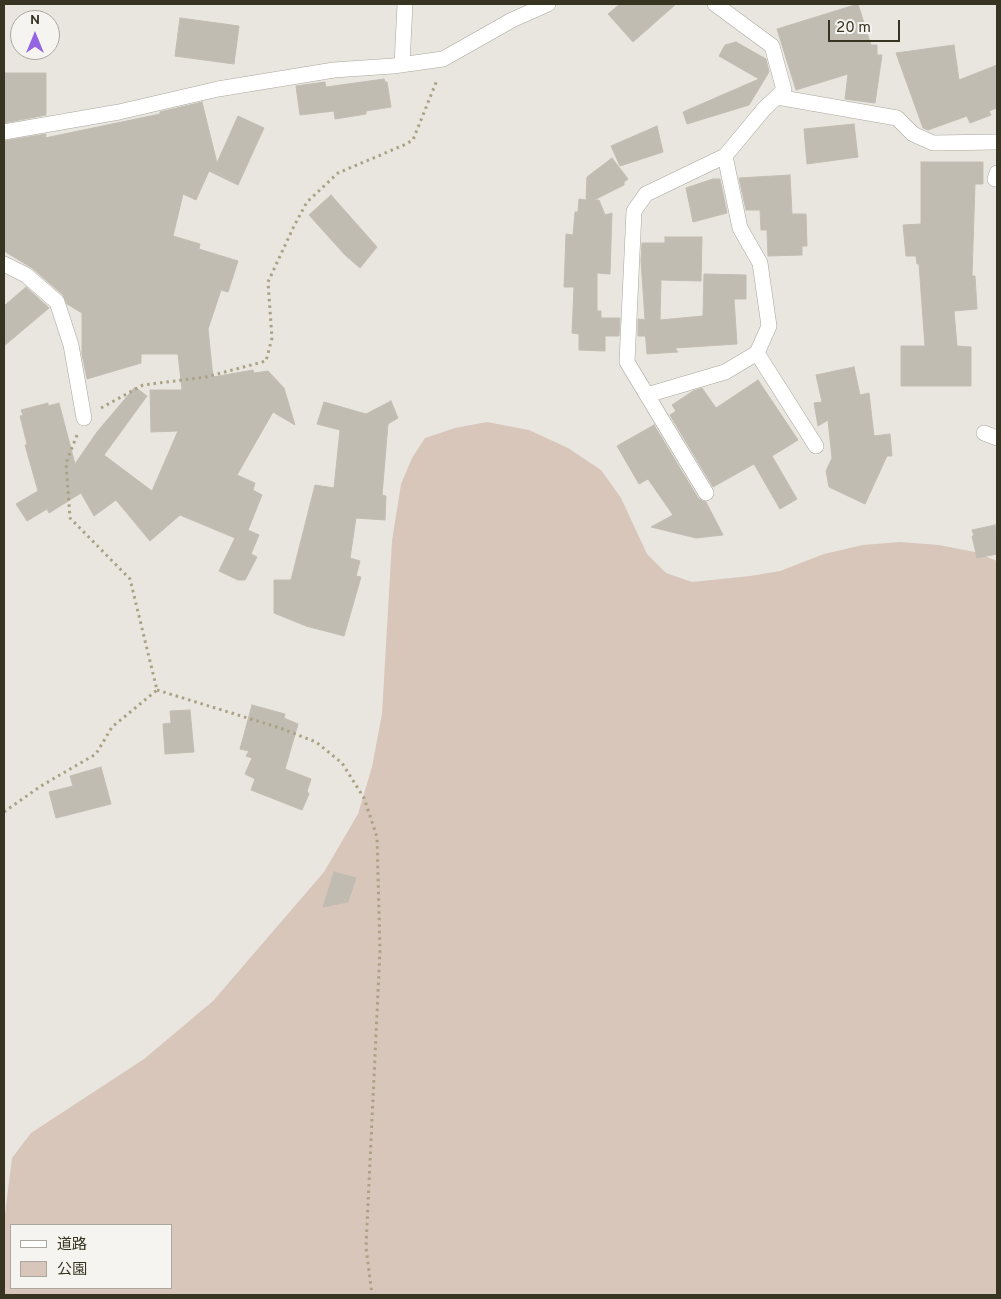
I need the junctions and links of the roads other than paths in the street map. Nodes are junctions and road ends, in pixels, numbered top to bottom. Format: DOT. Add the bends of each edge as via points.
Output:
graph roads {
  1 [pos="405,4"];
  2 [pos="548,4"];
  3 [pos="715,4"];
  4 [pos="402,65"];
  5 [pos="777,97"];
  6 [pos="4,132"];
  7 [pos="997,142"];
  8 [pos="725,156"];
  9 [pos="4,264"];
  10 [pos="758,353"];
  11 [pos="647,395"];
  12 [pos="84,418"];
  13 [pos="816,446"];
  14 [pos="706,493"];
  1 -- 4 [label="street"];
  2 -- 4 [label="street" via="512,20 443,59"];
  3 -- 5 [label="street" via="772,46 784,90"];
  4 -- 6 [label="street" via="334,70 218,89 119,112"];
  5 -- 7 [label="street" via="897,118 913,134 933,143"];
  5 -- 8 [label="street"];
  8 -- 10 [label="street" via="740,228 760,263 769,326"];
  8 -- 11 [label="street" via="646,194 634,211 627,362"];
  9 -- 12 [label="street" via="26,275 57,302 71,346"];
  10 -- 11 [label="street" via="725,372"];
  10 -- 13 [label="street"];
  11 -- 14 [label="street"];
}
